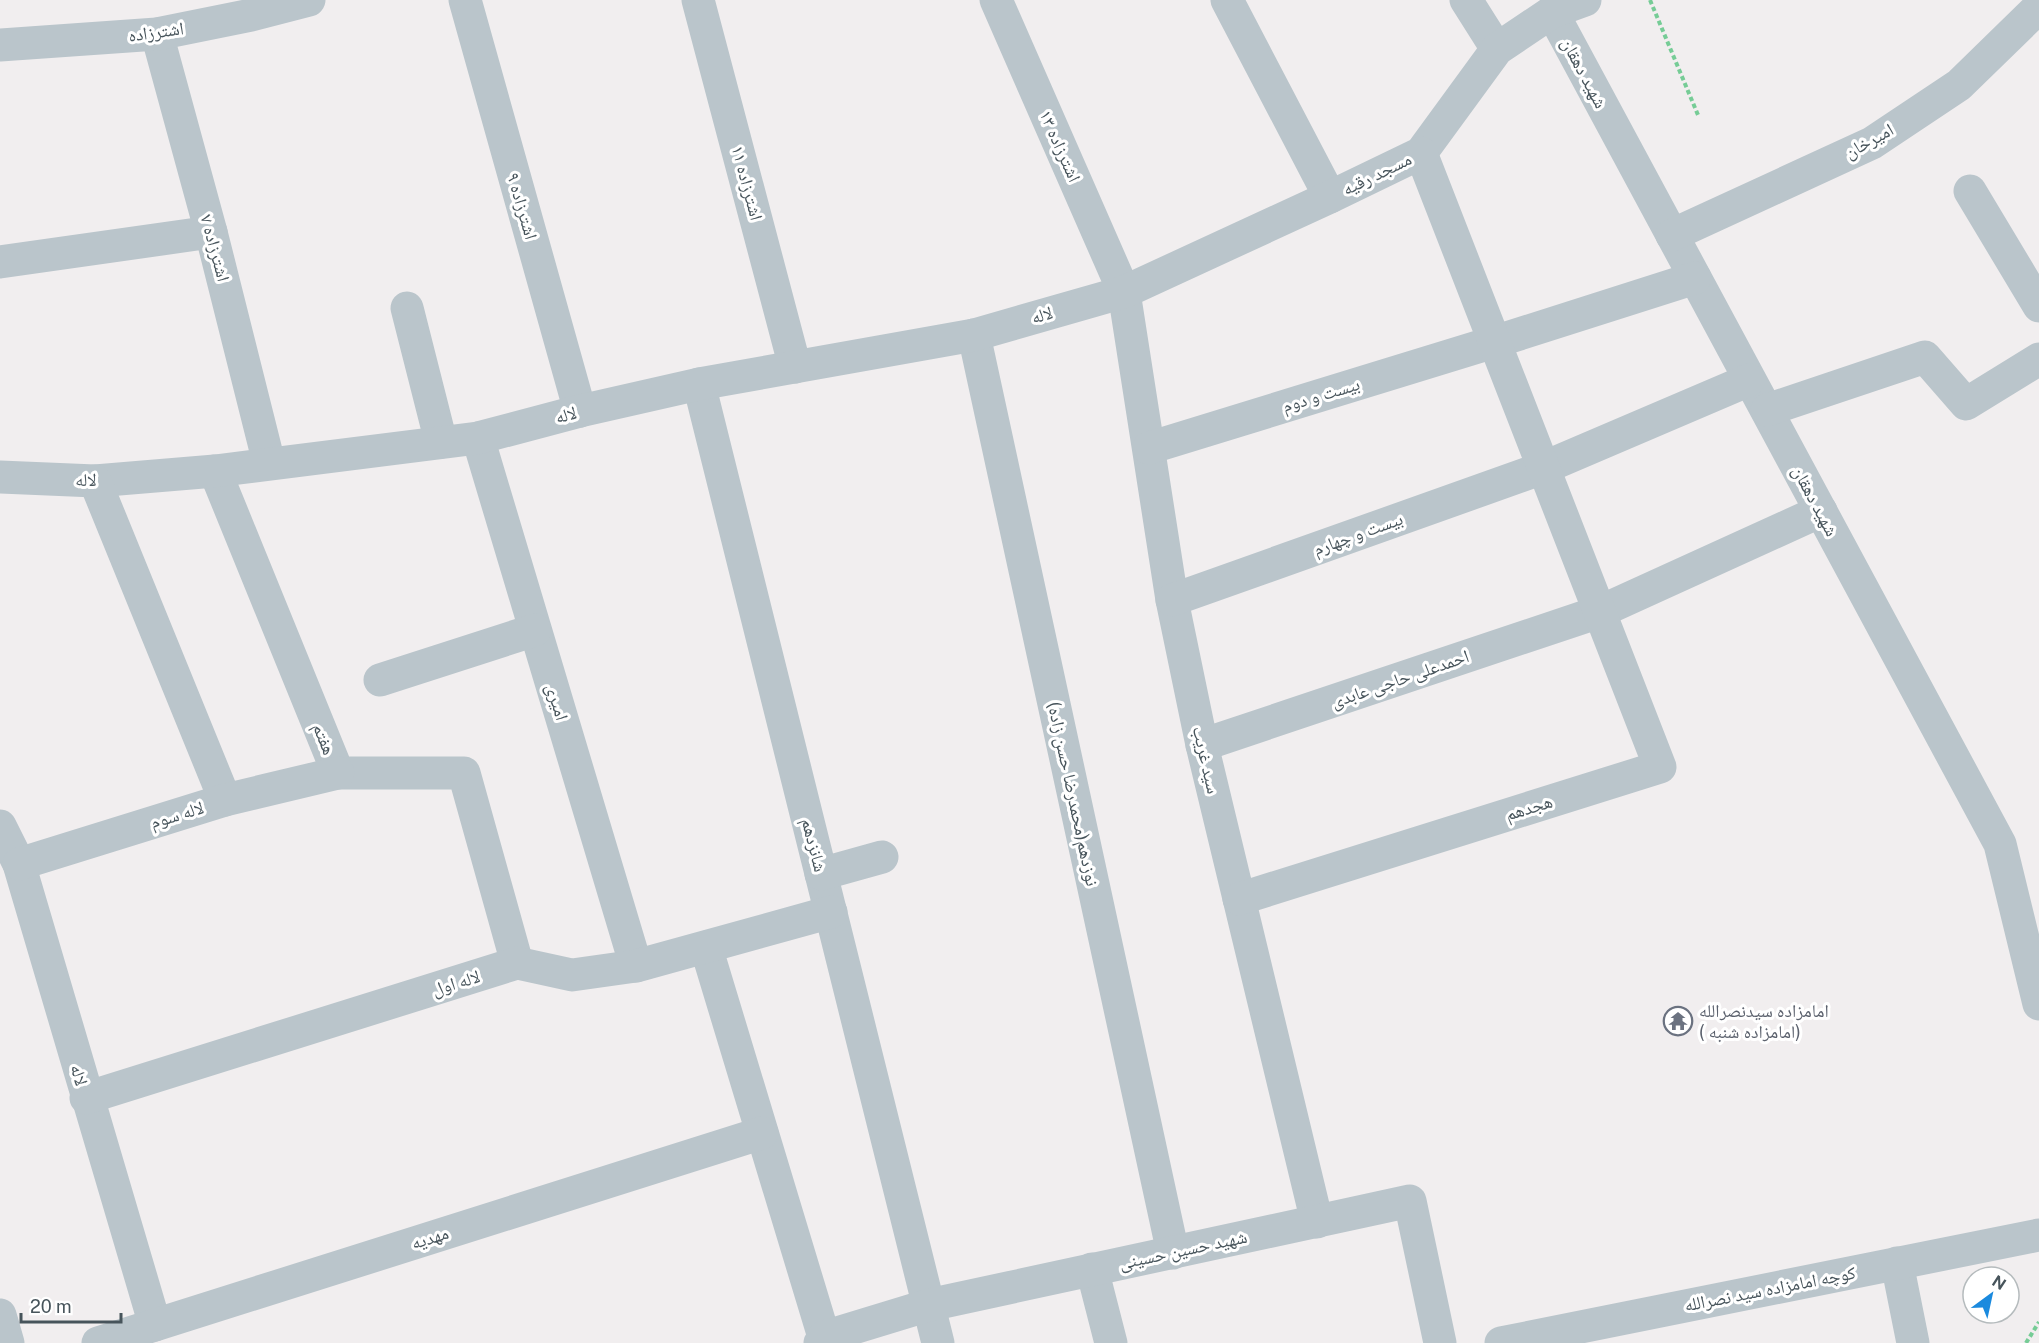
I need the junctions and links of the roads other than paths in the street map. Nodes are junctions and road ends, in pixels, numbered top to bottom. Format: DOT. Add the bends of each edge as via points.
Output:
graph roads {
  1 [pos="309,0"];
  2 [pos="465,0"];
  3 [pos="698,0"];
  4 [pos="996,0"];
  5 [pos="1227,0"];
  6 [pos="1466,0"];
  7 [pos="1585,0"];
  8 [pos="250,7"];
  9 [pos="2039,7"];
  10 [pos="1552,12"];
  11 [pos="156,34"];
  12 [pos="0,45"];
  13 [pos="1497,49"];
  14 [pos="1421,153"];
  15 [pos="1970,191"];
  16 [pos="1330,197"];
  17 [pos="211,232"];
  18 [pos="1672,235"];
  19 [pos="0,262"];
  20 [pos="1695,278"];
  21 [pos="1124,292"];
  22 [pos="2039,306"];
  23 [pos="407,308"];
  24 [pos="974,335"];
  25 [pos="1494,342"];
  26 [pos="2039,359"];
  27 [pos="795,367"];
  28 [pos="1749,380"];
  29 [pos="699,384"];
  30 [pos="1767,410"];
  31 [pos="580,411"];
  32 [pos="478,438"];
  33 [pos="441,442"];
  34 [pos="1149,448"];
  35 [pos="269,463"];
  36 [pos="1543,468"];
  37 [pos="215,471"];
  38 [pos="0,477"];
  39 [pos="95,481"];
  40 [pos="1821,511"];
  41 [pos="1172,600"];
  42 [pos="1599,612"];
  43 [pos="535,630"];
  44 [pos="380,680"];
  45 [pos="1202,745"];
  46 [pos="338,773"];
  47 [pos="225,800"];
  48 [pos="0,826"];
  49 [pos="882,857"];
  50 [pos="19,864"];
  51 [pos="821,874"];
  52 [pos="1239,899"];
  53 [pos="831,912"];
  54 [pos="706,947"];
  55 [pos="517,963"];
  56 [pos="636,966"];
  57 [pos="2039,1004"];
  58 [pos="86,1098"];
  59 [pos="762,1133"];
  60 [pos="1317,1222"];
  61 [pos="2039,1235"];
  62 [pos="1173,1253"];
  63 [pos="1897,1263"];
  64 [pos="1092,1269"];
  65 [pos="929,1305"];
  66 [pos="0,1315"];
  67 [pos="154,1325"];
  68 [pos="822,1340"];
  69 [pos="8,1343"];
  70 [pos="98,1343"];
  71 [pos="938,1343"];
  72 [pos="1111,1343"];
  73 [pos="1440,1343"];
  74 [pos="1501,1343"];
  75 [pos="1913,1343"];
  1 -- 8 [label="street, اشترزاده"];
  2 -- 31 [label="street, اشترزاده ۹"];
  3 -- 27 [label="street, اشترزاده ۱۱"];
  4 -- 21 [label="street, اشترزاده ۱۳"];
  5 -- 16 [label="street"];
  6 -- 13 [label="street"];
  7 -- 10 [label="street, مسجد رقیه"];
  8 -- 11 [label="street, اشترزاده"];
  9 -- 18 [label="street, امیرخان" via="1959,85 1872,143"];
  10 -- 13 [label="street, مسجد رقیه"];
  10 -- 18 [label="street, شهید دهقان"];
  11 -- 12 [label="street, اشترزاده"];
  11 -- 17 [label="street, اشترزاده ۷"];
  13 -- 14 [label="street, مسجد رقیه"];
  14 -- 16 [label="street, مسجد رقیه"];
  14 -- 25 [label="street"];
  15 -- 22 [label="street"];
  16 -- 21 [label="street, مسجد رقیه"];
  17 -- 19 [label="street"];
  17 -- 35 [label="street, اشترزاده ۷"];
  18 -- 20 [label="street, شهید دهقان"];
  20 -- 25 [label="street, بیست و دوم"];
  20 -- 28 [label="street, شهید دهقان"];
  21 -- 24 [label="street, لاله"];
  21 -- 34 [label="street, سید غریب"];
  23 -- 33 [label="street"];
  24 -- 27 [label="street, لاله"];
  24 -- 62 [label="street, نوزدهم(محمدرضا حسن زاده)"];
  25 -- 34 [label="street, بیست و دوم"];
  25 -- 36 [label="street"];
  26 -- 30 [label="street" via="1966,404 1925,357"];
  27 -- 29 [label="street, لاله"];
  28 -- 30 [label="street, شهید دهقان"];
  28 -- 36 [label="street, بیست و چهارم"];
  29 -- 31 [label="street, لاله"];
  29 -- 51 [label="street, شانزدهم"];
  30 -- 40 [label="street, شهید دهقان"];
  31 -- 32 [label="street, لاله"];
  32 -- 33 [label="street, لاله"];
  32 -- 43 [label="street, امیری"];
  33 -- 35 [label="street, لاله"];
  34 -- 41 [label="street, سید غریب"];
  35 -- 37 [label="street, لاله"];
  36 -- 41 [label="street, بیست و چهارم"];
  36 -- 42 [label="street"];
  37 -- 39 [label="street, لاله"];
  37 -- 46 [label="street, هفتم"];
  38 -- 39 [label="street, لاله"];
  39 -- 47 [label="street"];
  40 -- 42 [label="street, احمدعلی حاجی عابدی"];
  40 -- 57 [label="street, شهید دهقان" via="2000,844"];
  41 -- 45 [label="street, سید غریب"];
  42 -- 45 [label="street, احمدعلی حاجی عابدی"];
  42 -- 52 [label="street, هجدهم" via="1660,767"];
  43 -- 44 [label="street"];
  43 -- 56 [label="street, امیری"];
  45 -- 52 [label="street, سید غریب"];
  46 -- 47 [label="street, لاله سوم"];
  46 -- 55 [label="street, هفتم" via="464,773"];
  47 -- 50 [label="street, لاله سوم"];
  48 -- 50 [label="street, لاله"];
  49 -- 51 [label="street"];
  50 -- 58 [label="street, لاله"];
  51 -- 53 [label="street, شانزدهم"];
  52 -- 60 [label="street, سید غریب"];
  53 -- 54 [label="street, لاله اول"];
  53 -- 65 [label="street, شانزدهم"];
  54 -- 56 [label="street, لاله اول"];
  54 -- 59 [label="street"];
  55 -- 56 [label="street, لاله اول" via="572,975"];
  55 -- 58 [label="street, لاله اول"];
  58 -- 67 [label="street, لاله"];
  59 -- 67 [label="street, مهدیه"];
  59 -- 68 [label="street"];
  60 -- 62 [label="street, شهید حسین حسینی"];
  60 -- 73 [label="street, شهید حسین حسینی" via="1410,1201"];
  61 -- 63 [label="street, کوچه امامزاده سید نصرالله"];
  62 -- 64 [label="street, شهید حسین حسینی"];
  63 -- 74 [label="street, کوچه امامزاده سید نصرالله"];
  63 -- 75 [label="street"];
  64 -- 65 [label="street, شهید حسین حسینی"];
  64 -- 72 [label="street"];
  65 -- 68 [label="street, شهید حسین حسینی"];
  65 -- 71 [label="street, شانزدهم"];
  66 -- 69 [label="street"];
  67 -- 70 [label="street, مهدیه"];
}
